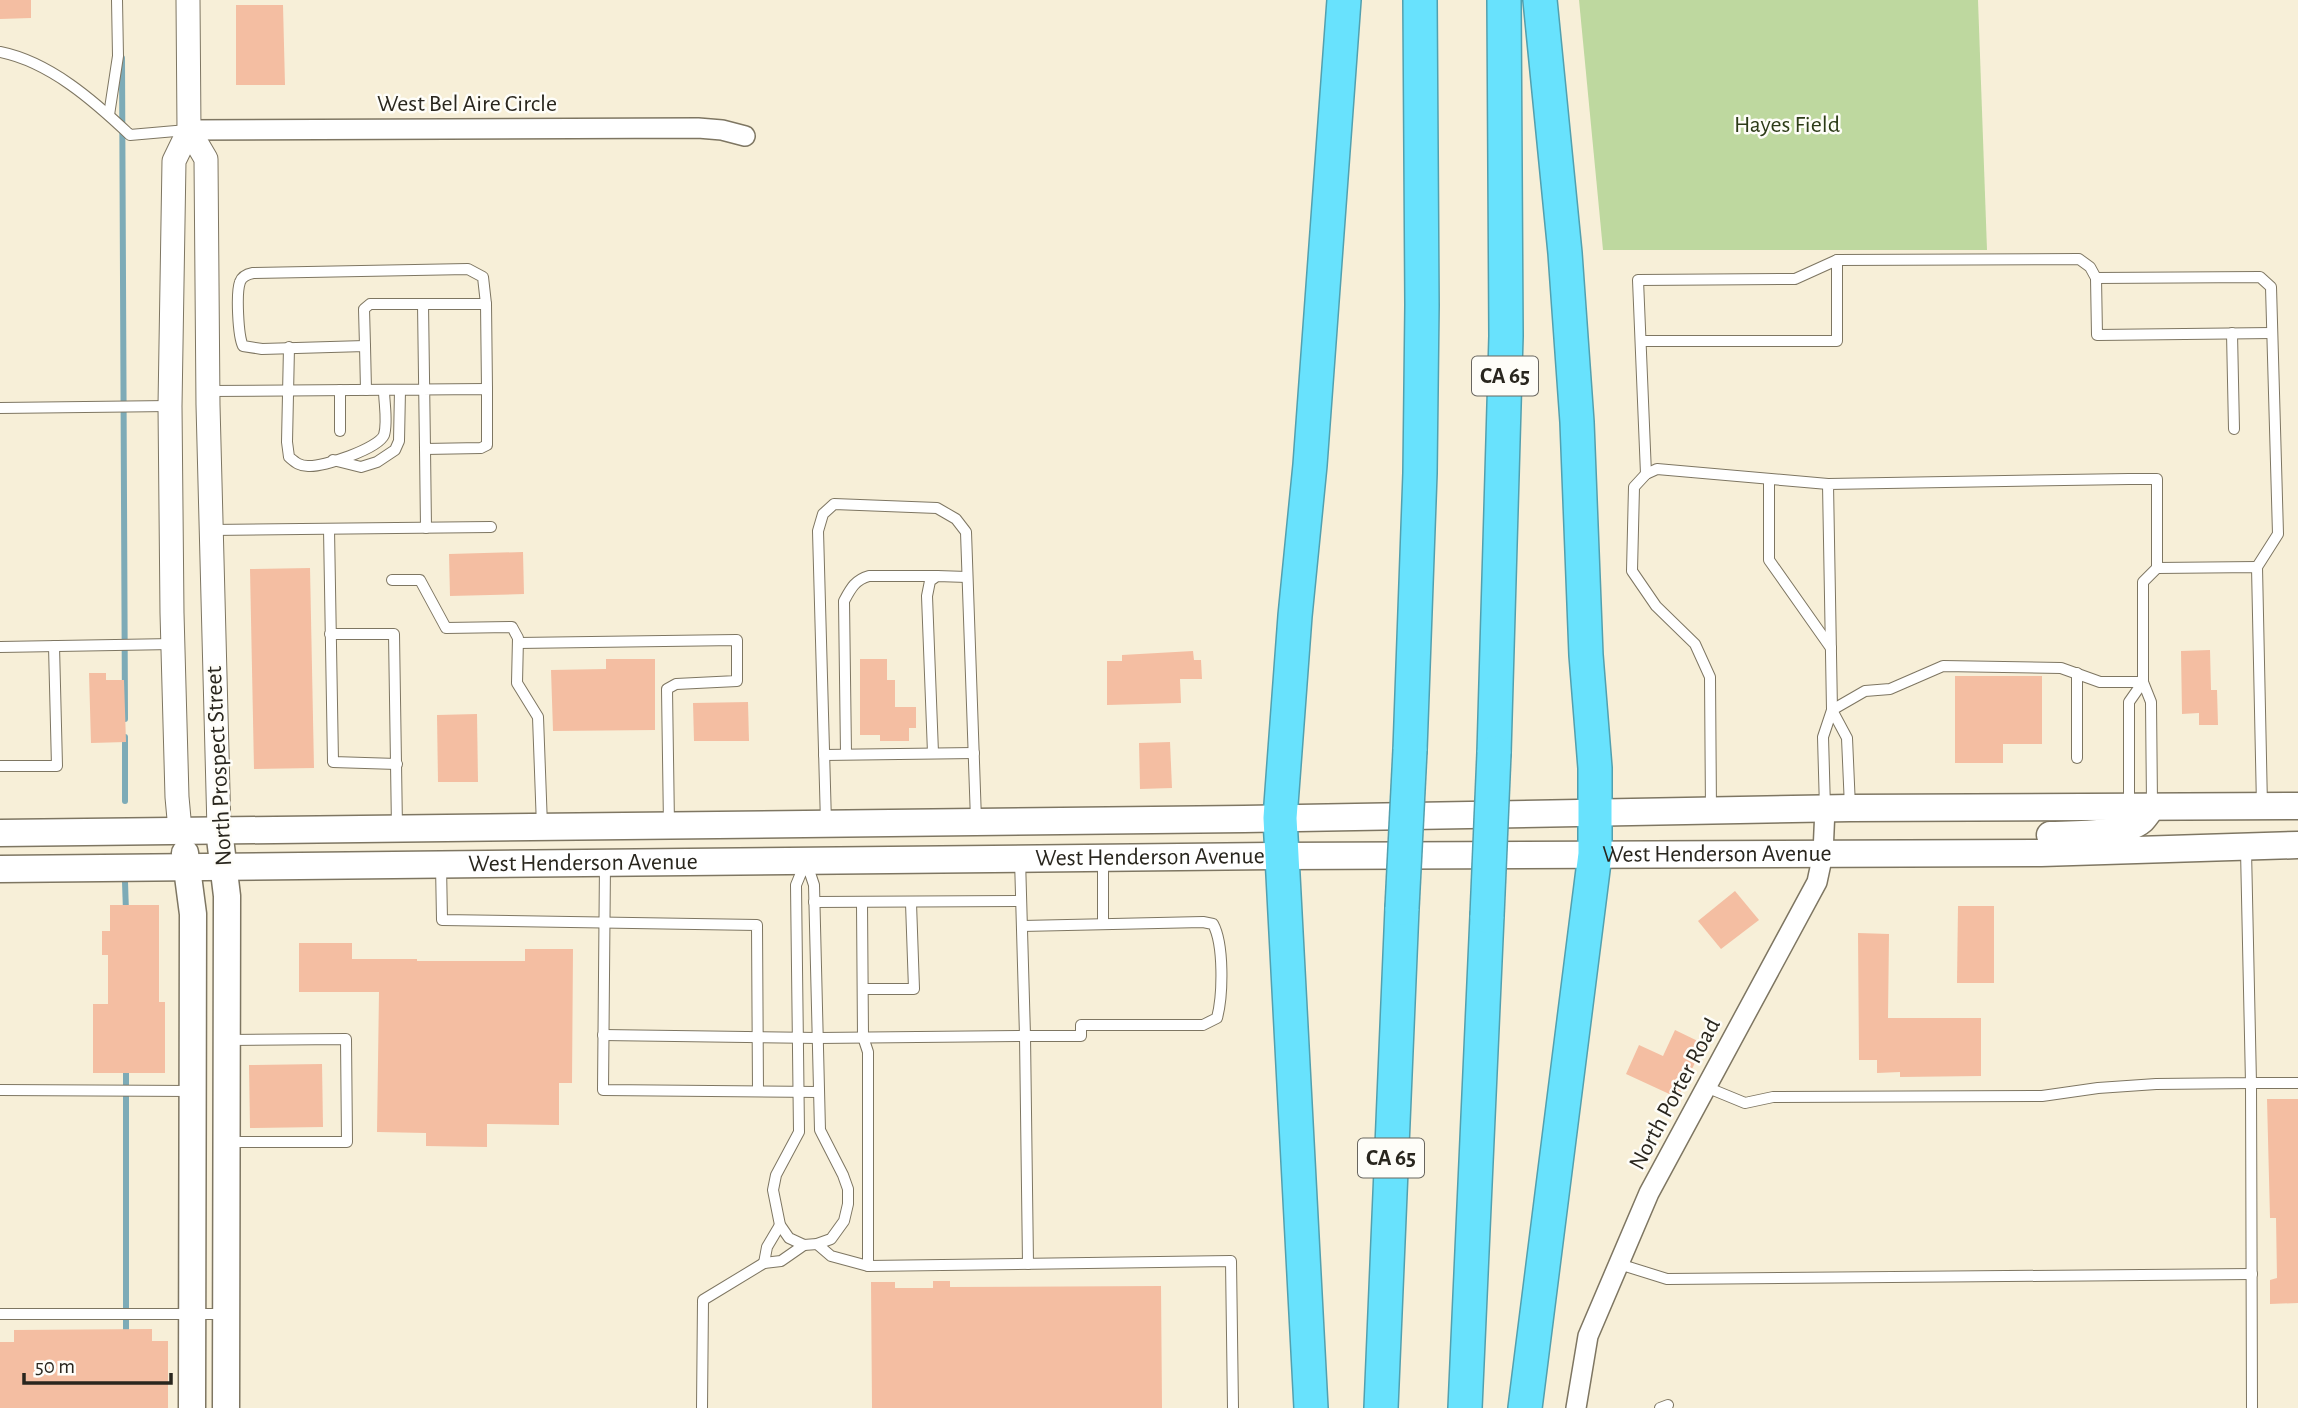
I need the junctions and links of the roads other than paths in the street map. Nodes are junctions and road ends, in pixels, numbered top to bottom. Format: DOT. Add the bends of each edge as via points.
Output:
graph roads {
  1 [pos="117,0"];
  2 [pos="188,0"];
  3 [pos="1345,0"];
  4 [pos="1420,0"];
  5 [pos="1504,0"];
  6 [pos="1540,0"];
  7 [pos="0,52"];
  8 [pos="109,115"];
  9 [pos="189,130"];
  10 [pos="745,136"];
  11 [pos="1837,260"];
  12 [pos="2096,278"];
  13 [pos="423,304"];
  14 [pos="486,304"];
  15 [pos="2232,333"];
  16 [pos="2272,333"];
  17 [pos="1641,341"];
  18 [pos="365,346"];
  19 [pos="289,347"];
  20 [pos="487,389"];
  21 [pos="340,390"];
  22 [pos="366,390"];
  23 [pos="384,390"];
  24 [pos="400,390"];
  25 [pos="424,390"];
  26 [pos="289,391"];
  27 [pos="208,398"];
  28 [pos="170,406"];
  29 [pos="0,408"];
  30 [pos="2234,429"];
  31 [pos="340,431"];
  32 [pos="425,449"];
  33 [pos="333,460"];
  34 [pos="1646,474"];
  35 [pos="1769,480"];
  36 [pos="1828,484"];
  37 [pos="491,527"];
  38 [pos="426,528"];
  39 [pos="329,529"];
  40 [pos="210,530"];
  41 [pos="2257,566"];
  42 [pos="2157,568"];
  43 [pos="937,576"];
  44 [pos="967,577"];
  45 [pos="392,580"];
  46 [pos="330,634"];
  47 [pos="518,643"];
  48 [pos="173,644"];
  49 [pos="54,646"];
  50 [pos="0,647"];
  51 [pos="1831,648"];
  52 [pos="2077,673"];
  53 [pos="2143,682"];
  54 [pos="1832,710"];
  55 [pos="933,753"];
  56 [pos="974,753"];
  57 [pos="846,754"];
  58 [pos="824,755"];
  59 [pos="2077,758"];
  60 [pos="397,764"];
  61 [pos="0,766"];
  62 [pos="2262,806"];
  63 [pos="2298,806"];
  64 [pos="2140,807"];
  65 [pos="1838,808"];
  66 [pos="1711,811"];
  67 [pos="1595,814"];
  68 [pos="1280,818"];
  69 [pos="2298,821"];
  70 [pos="976,822"];
  71 [pos="826,823"];
  72 [pos="730,824"];
  73 [pos="668,825"];
  74 [pos="542,826"];
  75 [pos="397,828"];
  76 [pos="180,830"];
  77 [pos="219,830"];
  78 [pos="0,833"];
  79 [pos="2298,845"];
  80 [pos="2246,846"];
  81 [pos="1908,853"];
  82 [pos="1595,854"];
  83 [pos="1823,854"];
  84 [pos="1280,856"];
  85 [pos="1103,858"];
  86 [pos="1020,859"];
  87 [pos="806,861"];
  88 [pos="605,862"];
  89 [pos="544,863"];
  90 [pos="441,864"];
  91 [pos="225,867"];
  92 [pos="188,868"];
  93 [pos="0,869"];
  94 [pos="1021,901"];
  95 [pos="814,902"];
  96 [pos="911,903"];
  97 [pos="862,904"];
  98 [pos="604,924"];
  99 [pos="1104,924"];
  100 [pos="1022,926"];
  101 [pos="863,989"];
  102 [pos="603,1035"];
  103 [pos="1025,1035"];
  104 [pos="758,1037"];
  105 [pos="863,1037"];
  106 [pos="799,1038"];
  107 [pos="818,1038"];
  108 [pos="227,1041"];
  109 [pos="2251,1083"];
  110 [pos="2298,1083"];
  111 [pos="1706,1087"];
  112 [pos="0,1090"];
  113 [pos="193,1091"];
  114 [pos="758,1091"];
  115 [pos="799,1092"];
  116 [pos="818,1092"];
  117 [pos="227,1142"];
  118 [pos="780,1225"];
  119 [pos="817,1244"];
  120 [pos="804,1245"];
  121 [pos="764,1263"];
  122 [pos="1028,1264"];
  123 [pos="1619,1264"];
  124 [pos="868,1266"];
  125 [pos="2252,1273"];
  126 [pos="0,1314"];
  127 [pos="193,1314"];
  128 [pos="227,1314"];
  129 [pos="192,1408"];
  130 [pos="226,1408"];
  131 [pos="702,1408"];
  132 [pos="1233,1408"];
  133 [pos="1311,1408"];
  134 [pos="1381,1408"];
  135 [pos="1465,1408"];
  136 [pos="1525,1408"];
  137 [pos="1576,1408"];
  138 [pos="2252,1408"];
  1 -- 8 [label="lane" via="117,56"];
  2 -- 9 [label="street, North Prospect Street"];
  3 -- 68 [label="highway"];
  4 -- 134 [label="highway, CA 65, bridge" via="1420,473"];
  5 -- 135 [label="highway, CA 65, bridge" via="1506,336"];
  6 -- 67 [label="highway" via="1577,422"];
  7 -- 8 [label="lane" via="26,58 54,74"];
  8 -- 9 [label="lane" via="130,135"];
  9 -- 10 [label="street, West Bel Aire Circle" via="698,128"];
  9 -- 27 [label="street, North Prospect Street" via="206,159"];
  9 -- 28 [label="street, North Prospect Street" via="174,161"];
  11 -- 12 [label="lane" via="2079,259"];
  11 -- 17 [label="lane" via="1795,279 1638,280"];
  11 -- 17 [label="lane" via="1837,341"];
  12 -- 15 [label="lane" via="2097,335"];
  12 -- 16 [label="lane" via="2259,277 2271,287"];
  13 -- 14 [label="lane"];
  13 -- 18 [label="lane" via="370,304 364,309"];
  13 -- 25 [label="lane"];
  14 -- 19 [label="lane" via="483,277 468,269 244,275 239,292 243,346"];
  14 -- 20 [label="lane"];
  15 -- 16 [label="lane"];
  15 -- 30 [label="lane"];
  16 -- 41 [label="lane" via="2278,534"];
  17 -- 34 [label="lane"];
  18 -- 19 [label="lane"];
  18 -- 22 [label="lane"];
  19 -- 26 [label="lane"];
  20 -- 25 [label="lane"];
  20 -- 32 [label="lane" via="487,445"];
  21 -- 22 [label="lane"];
  21 -- 26 [label="lane"];
  21 -- 31 [label="lane"];
  22 -- 23 [label="lane"];
  23 -- 24 [label="lane"];
  23 -- 33 [label="lane" via="384,435 378,443"];
  24 -- 25 [label="lane"];
  24 -- 33 [label="lane" via="395,450 361,467"];
  25 -- 32 [label="lane"];
  26 -- 27 [label="lane"];
  26 -- 33 [label="lane" via="289,457 306,466"];
  27 -- 28 [label="street"];
  27 -- 40 [label="street, North Prospect Street"];
  28 -- 29 [label="lane"];
  28 -- 48 [label="street, North Prospect Street"];
  32 -- 38 [label="lane"];
  34 -- 35 [label="lane" via="1657,469"];
  34 -- 66 [label="lane" via="1634,487 1632,571 1656,606 1695,644 1710,677"];
  35 -- 36 [label="lane"];
  35 -- 51 [label="lane" via="1769,560"];
  36 -- 42 [label="lane" via="2157,479"];
  36 -- 51 [label="lane"];
  37 -- 38 [label="lane"];
  38 -- 39 [label="lane"];
  39 -- 40 [label="lane"];
  39 -- 46 [label="lane"];
  40 -- 77 [label="street, North Prospect Street"];
  41 -- 42 [label="lane"];
  41 -- 62 [label="lane"];
  42 -- 53 [label="lane" via="2143,582"];
  43 -- 44 [label="lane"];
  43 -- 55 [label="lane" via="930,581 927,596"];
  43 -- 57 [label="lane" via="869,576 851,587 844,601"];
  44 -- 56 [label="lane"];
  44 -- 58 [label="lane" via="966,533 956,519 937,508 834,504 823,514 818,531"];
  45 -- 47 [label="lane" via="420,580 446,628 512,627"];
  46 -- 60 [label="lane" via="333,762"];
  46 -- 60 [label="lane" via="394,634"];
  47 -- 73 [label="lane" via="737,639 737,681 676,684 667,689"];
  47 -- 74 [label="lane" via="517,683 538,717"];
  48 -- 49 [label="lane"];
  48 -- 76 [label="street, North Prospect Street"];
  49 -- 50 [label="lane"];
  49 -- 61 [label="lane" via="57,765"];
  51 -- 54 [label="lane"];
  52 -- 53 [label="lane" via="2100,682"];
  52 -- 54 [label="lane" via="2061,668 1942,666 1890,689 1865,691"];
  52 -- 59 [label="lane"];
  53 -- 64 [label="lane" via="2151,702"];
  53 -- 64 [label="lane" via="2129,702"];
  54 -- 65 [label="lane" via="1823,737"];
  54 -- 65 [label="lane" via="1847,738"];
  55 -- 56 [label="lane"];
  55 -- 57 [label="lane"];
  56 -- 70 [label="lane"];
  57 -- 58 [label="lane"];
  58 -- 71 [label="lane"];
  60 -- 75 [label="lane"];
  62 -- 63 [label="main road, West Henderson Avenue"];
  62 -- 64 [label="main road, West Henderson Avenue"];
  64 -- 65 [label="main road, West Henderson Avenue"];
  64 -- 81 [label="main road" via="2141,821 2105,832 1939,839"];
  65 -- 66 [label="main road, West Henderson Avenue"];
  65 -- 83 [label="street, North Porter Road"];
  66 -- 67 [label="main road, West Henderson Avenue"];
  67 -- 68 [label="main road, West Henderson Avenue"];
  67 -- 82 [label="highway"];
  68 -- 70 [label="main road, West Henderson Avenue"];
  68 -- 84 [label="highway"];
  69 -- 80 [label="main road" via="2273,822 2246,833"];
  70 -- 71 [label="main road, West Henderson Avenue"];
  70 -- 87 [label="main road" via="959,838 856,836 827,840 810,848"];
  71 -- 72 [label="main road, West Henderson Avenue"];
  72 -- 73 [label="main road, West Henderson Avenue"];
  72 -- 89 [label="main road" via="716,840 586,847"];
  73 -- 74 [label="main road, West Henderson Avenue"];
  74 -- 75 [label="main road, West Henderson Avenue"];
  75 -- 77 [label="main road, West Henderson Avenue"];
  76 -- 77 [label="main road, West Henderson Avenue"];
  76 -- 78 [label="main road, West Henderson Avenue"];
  76 -- 92 [label="main road, North Prospect Street"];
  77 -- 91 [label="main road, North Prospect Street"];
  79 -- 80 [label="main road, West Henderson Avenue"];
  80 -- 81 [label="main road, West Henderson Avenue"];
  80 -- 109 [label="lane"];
  81 -- 83 [label="main road, West Henderson Avenue"];
  82 -- 83 [label="main road, West Henderson Avenue"];
  82 -- 84 [label="main road, West Henderson Avenue"];
  82 -- 136 [label="highway"];
  83 -- 111 [label="street, North Porter Road" via="1817,882"];
  84 -- 85 [label="main road, West Henderson Avenue"];
  84 -- 133 [label="highway"];
  85 -- 86 [label="main road, West Henderson Avenue"];
  85 -- 99 [label="lane"];
  86 -- 87 [label="main road, West Henderson Avenue"];
  86 -- 94 [label="lane"];
  87 -- 88 [label="main road, West Henderson Avenue"];
  87 -- 95 [label="lane"];
  87 -- 106 [label="lane" via="796,885"];
  88 -- 89 [label="main road, West Henderson Avenue"];
  88 -- 98 [label="lane"];
  89 -- 90 [label="main road, West Henderson Avenue"];
  90 -- 91 [label="main road, West Henderson Avenue"];
  90 -- 98 [label="lane" via="442,920"];
  91 -- 92 [label="main road, West Henderson Avenue"];
  91 -- 108 [label="main road, North Prospect Street"];
  92 -- 93 [label="main road, West Henderson Avenue"];
  92 -- 113 [label="main road, North Prospect Street" via="194,914"];
  94 -- 96 [label="lane"];
  94 -- 100 [label="lane"];
  95 -- 97 [label="lane"];
  95 -- 107 [label="lane"];
  96 -- 97 [label="lane"];
  96 -- 101 [label="lane" via="914,989"];
  97 -- 101 [label="lane"];
  98 -- 102 [label="lane"];
  98 -- 104 [label="lane" via="757,925"];
  99 -- 100 [label="lane"];
  99 -- 103 [label="lane" via="1213,924 1219,934 1221,1003 1217,1018 1203,1025 1082,1025 1082,1035"];
  100 -- 103 [label="lane"];
  101 -- 105 [label="lane"];
  102 -- 104 [label="lane"];
  102 -- 114 [label="lane" via="603,1090"];
  103 -- 105 [label="lane"];
  103 -- 122 [label="lane"];
  104 -- 106 [label="lane"];
  104 -- 114 [label="lane"];
  105 -- 107 [label="lane"];
  105 -- 124 [label="lane" via="868,1052"];
  106 -- 107 [label="lane"];
  106 -- 115 [label="lane"];
  107 -- 116 [label="lane"];
  108 -- 117 [label="main road, North Prospect Street"];
  108 -- 117 [label="lane" via="346,1040 347,1142"];
  109 -- 110 [label="lane"];
  109 -- 111 [label="lane" via="2121,1086 2042,1096 1773,1097 1745,1103"];
  109 -- 125 [label="lane"];
  111 -- 123 [label="street, North Porter Road" via="1649,1193"];
  112 -- 113 [label="lane"];
  113 -- 127 [label="main road, North Prospect Street"];
  114 -- 115 [label="lane"];
  115 -- 116 [label="lane"];
  115 -- 118 [label="lane" via="799,1132 776,1175"];
  116 -- 119 [label="lane" via="820,1130 843,1175 848,1205 839,1230"];
  117 -- 128 [label="main road, North Prospect Street"];
  118 -- 120 [label="lane"];
  118 -- 121 [label="lane"];
  119 -- 120 [label="lane"];
  119 -- 124 [label="lane" via="831,1255"];
  120 -- 121 [label="lane" via="781,1261"];
  121 -- 131 [label="lane" via="703,1300"];
  122 -- 124 [label="lane"];
  122 -- 132 [label="lane" via="1231,1261"];
  123 -- 125 [label="lane" via="1667,1279"];
  123 -- 137 [label="street, North Porter Road" via="1588,1336"];
  125 -- 138 [label="lane"];
  126 -- 127 [label="lane"];
  127 -- 128 [label="lane"];
  127 -- 129 [label="main road, North Prospect Street"];
  128 -- 130 [label="main road, North Prospect Street"];
}
